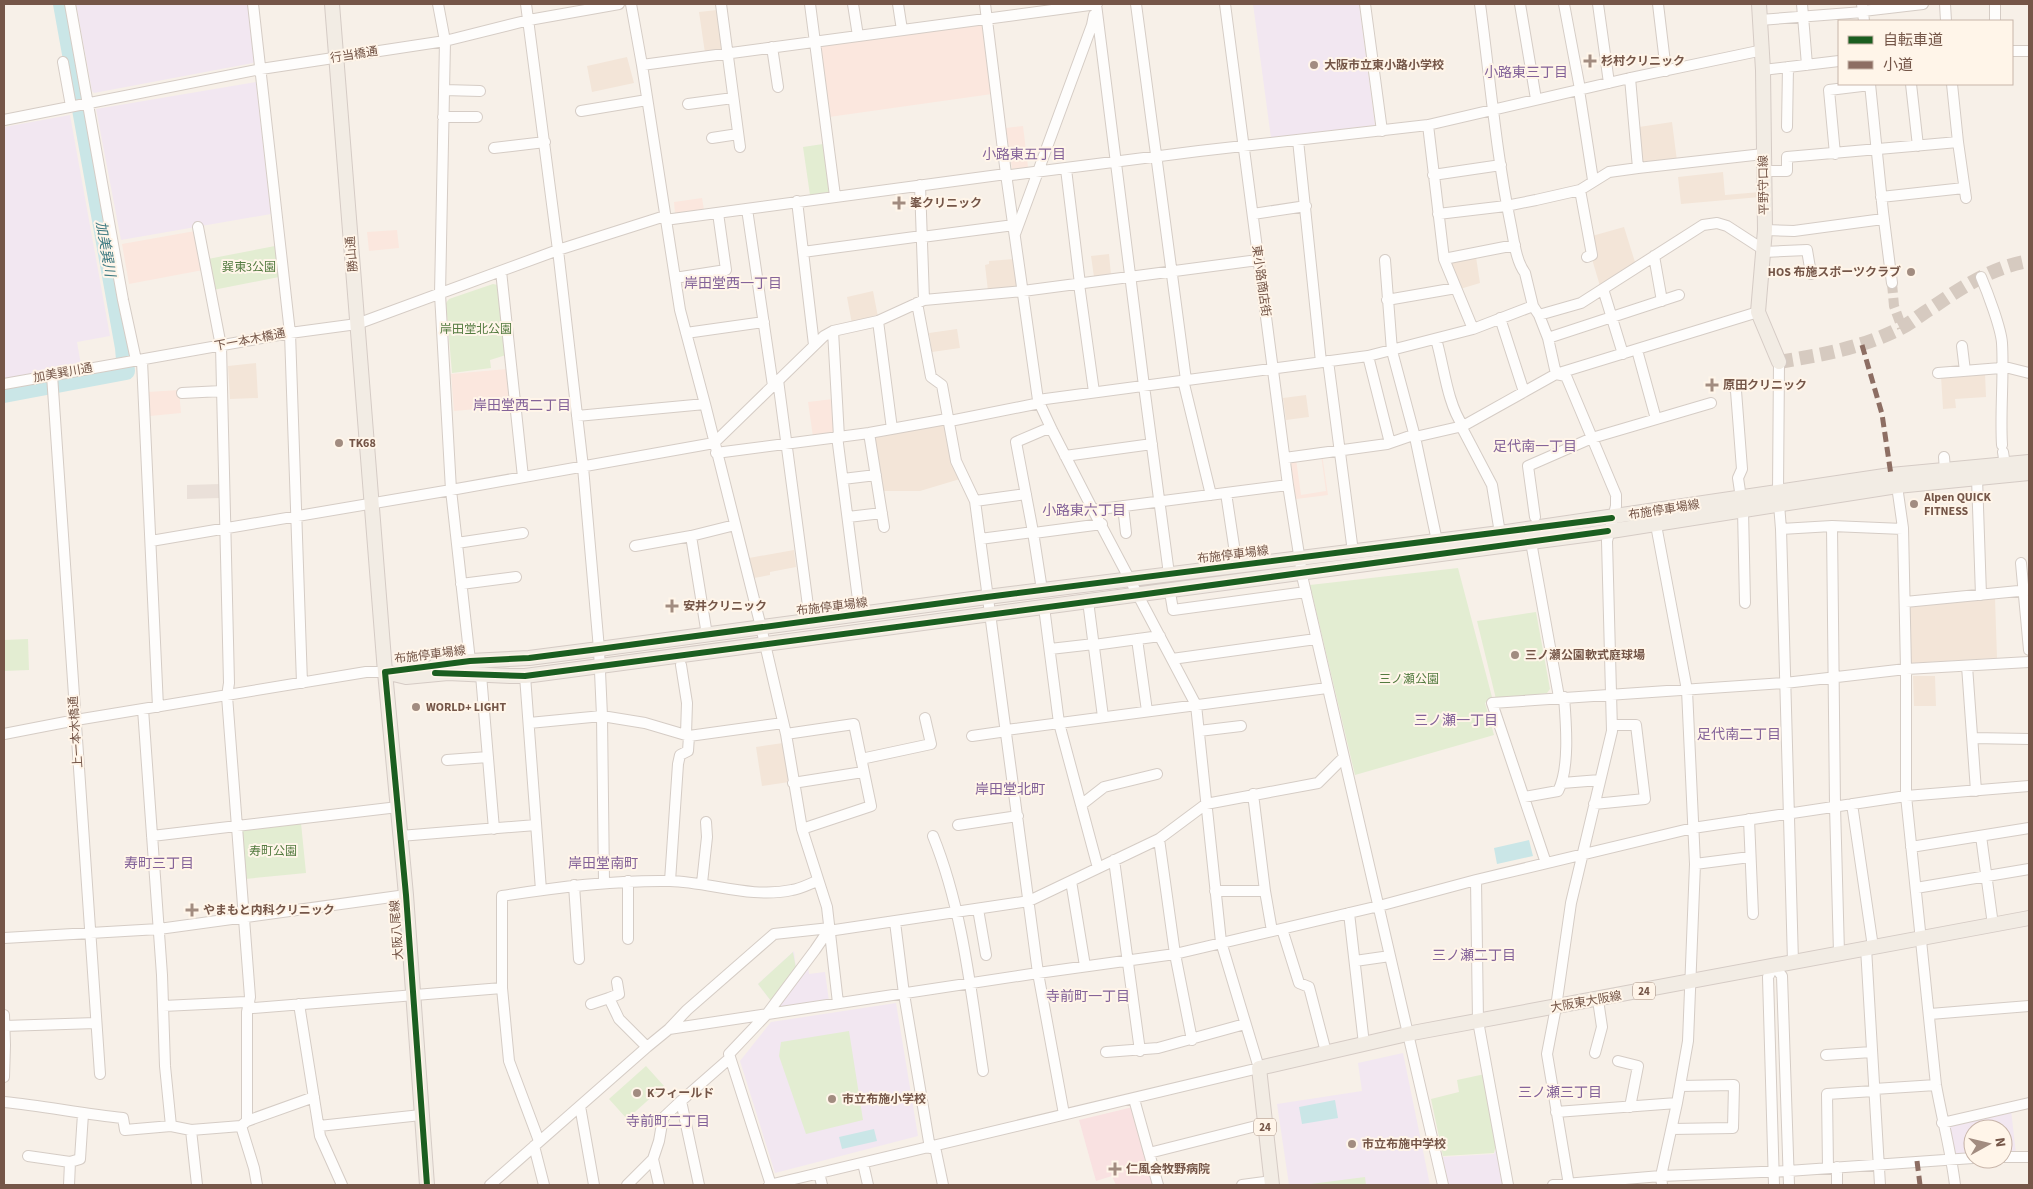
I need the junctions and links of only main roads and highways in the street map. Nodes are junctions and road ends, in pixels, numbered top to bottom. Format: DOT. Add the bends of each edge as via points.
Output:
graph roads {
  1 [pos="332,4"];
  2 [pos="1759,4"];
  3 [pos="1779,362"];
  4 [pos="2029,462"];
  5 [pos="2029,473"];
  6 [pos="1894,481"];
  7 [pos="372,504"];
  8 [pos="1742,504"];
  9 [pos="1610,525"];
  10 [pos="385,672"];
  11 [pos="2029,918"];
  12 [pos="1272,1183"];
  13 [pos="428,1185"];
  1 -- 7 [label="main road, 勝山通"];
  2 -- 3 [label="main road, 平野守口線" via="1765,230 1758,312"];
  4 -- 6 [label="main road, 布施停車場線" via="2003,454 1945,464"];
  5 -- 6 [label="main road, 布施停車場線"];
  6 -- 8 [label="main road, 布施停車場線"];
  7 -- 10 [label="main road, 大阪八尾線"];
  8 -- 9 [label="main road, 布施停車場線"];
  8 -- 9 [label="main road, 布施停車場線" via="1656,524"];
  9 -- 10 [label="main road, 布施停車場線" via="1500,533 987,597 599,650"];
  9 -- 10 [label="main road, 布施停車場線" via="1532,542 1303,577 1088,601 525,676 441,673 406,677"];
  10 -- 13 [label="main road, 大阪八尾線"];
  11 -- 12 [label="main road, 大阪東大阪線 / 24" via="1407,1034 1259,1068"];
}
